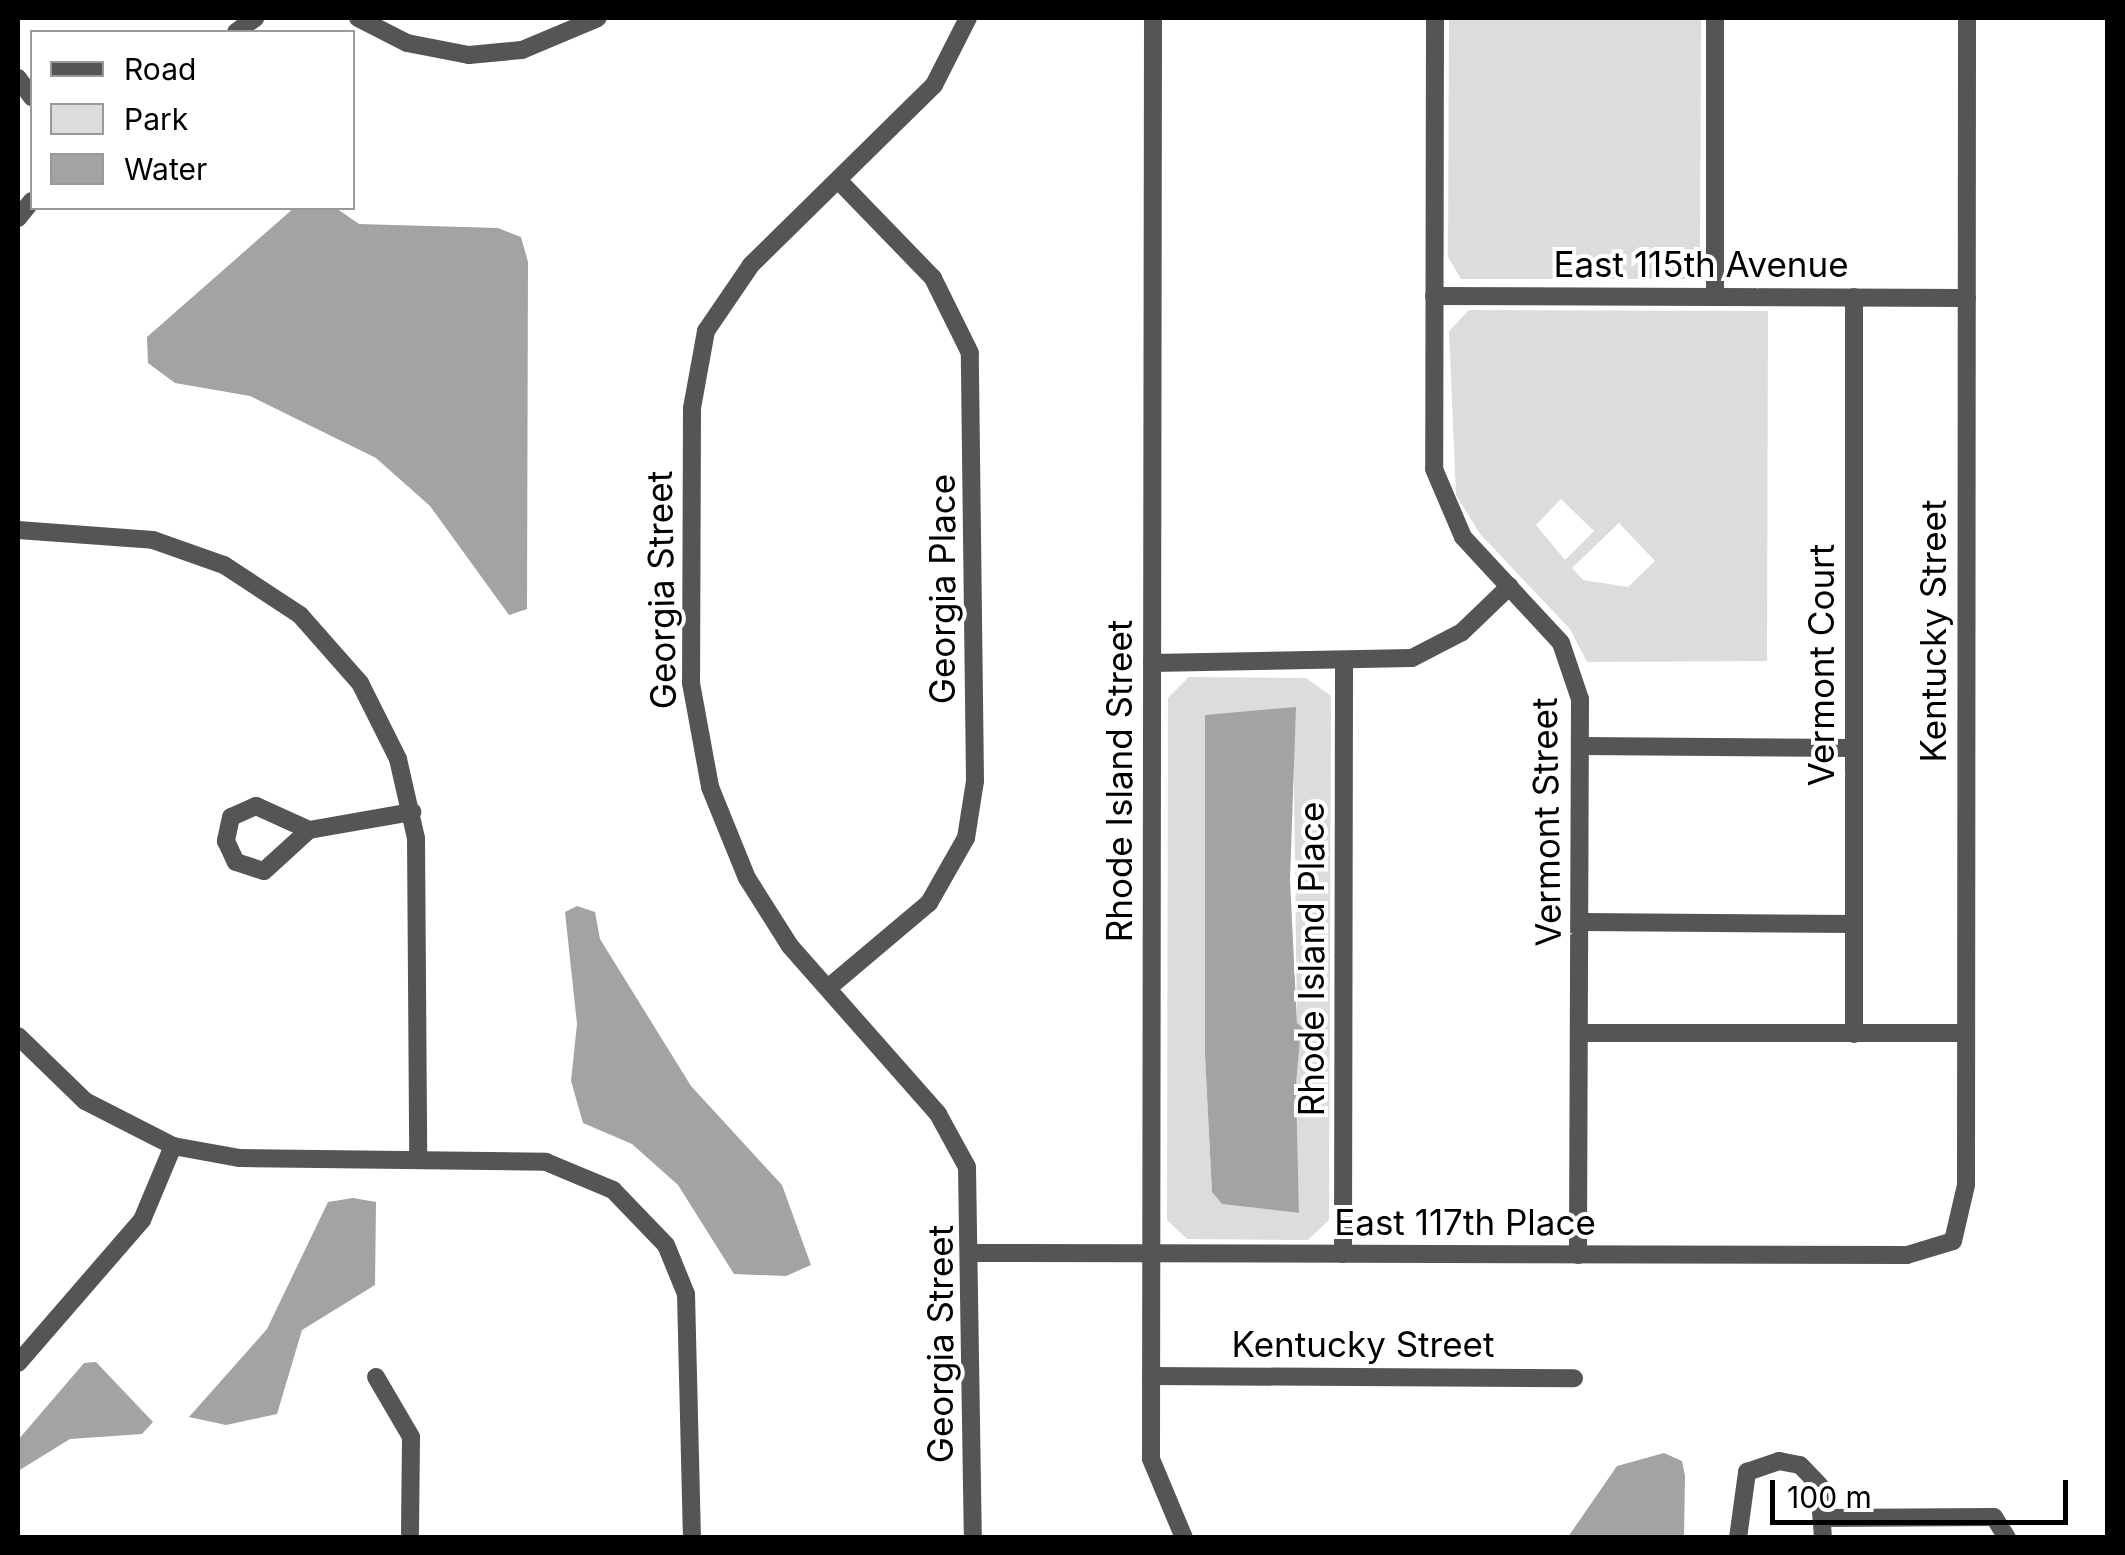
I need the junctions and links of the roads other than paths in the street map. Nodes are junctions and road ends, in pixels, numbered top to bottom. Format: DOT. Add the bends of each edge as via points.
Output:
graph roads {
  1 [pos="358,18"];
  2 [pos="598,18"];
  3 [pos="968,18"];
  4 [pos="1153,18"];
  5 [pos="1435,18"];
  6 [pos="1716,18"];
  7 [pos="1967,18"];
  8 [pos="839,181"];
  9 [pos="1434,296"];
  10 [pos="1715,296"];
  11 [pos="1854,297"];
  12 [pos="1967,298"];
  13 [pos="18,530"];
  14 [pos="1510,586"];
  15 [pos="1152,663"];
  16 [pos="1344,664"];
  17 [pos="1581,746"];
  18 [pos="1853,748"];
  19 [pos="412,812"];
  20 [pos="308,830"];
  21 [pos="1580,922"];
  22 [pos="1854,924"];
  23 [pos="828,988"];
  24 [pos="1581,1033"];
  25 [pos="1965,1033"];
  26 [pos="1854,1034"];
  27 [pos="18,1036"];
  28 [pos="172,1146"];
  29 [pos="418,1160"];
  30 [pos="1953,1242"];
  31 [pos="974,1254"];
  32 [pos="1151,1254"];
  33 [pos="1342,1254"];
  34 [pos="1578,1255"];
  35 [pos="18,1363"];
  36 [pos="1151,1376"];
  37 [pos="376,1377"];
  38 [pos="1574,1378"];
  39 [pos="1823,1528"];
  40 [pos="410,1538"];
  41 [pos="692,1538"];
  42 [pos="973,1538"];
  43 [pos="1184,1538"];
  44 [pos="1738,1538"];
  45 [pos="2007,1538"];
  1 -- 2 [label="street" via="407,43 469,55 522,50"];
  3 -- 8 [label="street, Georgia Street" via="934,84"];
  4 -- 15 [label="street, Rhode Island Street"];
  5 -- 9 [label="street, Vermont Street"];
  6 -- 10 [label="street"];
  7 -- 12 [label="street, Kentucky Street"];
  8 -- 23 [label="street, Georgia Street" via="728,292 706,331 692,408 690,682 699,747 747,878"];
  8 -- 23 [label="street, Georgia Place" via="934,278 970,353 974,781 966,838 929,903"];
  9 -- 10 [label="street, East 115th Avenue"];
  9 -- 14 [label="street, Vermont Street" via="1438,487 1454,524"];
  10 -- 11 [label="street, East 115th Avenue"];
  11 -- 12 [label="street, East 115th Avenue"];
  11 -- 18 [label="street, Vermont Court"];
  12 -- 25 [label="street, Kentucky Street"];
  13 -- 19 [label="street" via="153,540 275,596 360,683"];
  14 -- 16 [label="street" via="1436,648"];
  14 -- 17 [label="street, Vermont Street" via="1570,661"];
  15 -- 16 [label="street"];
  15 -- 32 [label="street, Rhode Island Street"];
  16 -- 33 [label="street, Rhode Island Place"];
  17 -- 18 [label="street"];
  17 -- 21 [label="street, Vermont Street"];
  18 -- 22 [label="street, Vermont Court"];
  19 -- 20 [label="street"];
  19 -- 29 [label="street"];
  20 -- 20 [label="street" via="264,871 236,862 226,841 232,817 256,806"];
  21 -- 22 [label="street"];
  21 -- 24 [label="street, Vermont Street"];
  22 -- 26 [label="street, Vermont Court"];
  23 -- 31 [label="street, Georgia Street" via="954,1137 971,1190"];
  24 -- 26 [label="street"];
  24 -- 34 [label="street, Vermont Street"];
  25 -- 26 [label="street"];
  25 -- 30 [label="street, Kentucky Street" via="1965,1215"];
  27 -- 28 [label="street" via="85,1101"];
  28 -- 29 [label="street" via="240,1158"];
  28 -- 35 [label="street" via="142,1220"];
  29 -- 41 [label="street" via="519,1159 571,1169 613,1190 675,1263 691,1327"];
  30 -- 34 [label="street, East 117th Place" via="1927,1255"];
  31 -- 32 [label="street, East 117th Place"];
  31 -- 42 [label="street, Georgia Street"];
  32 -- 33 [label="street, East 117th Place"];
  32 -- 36 [label="street, Rhode Island Street"];
  33 -- 34 [label="street, East 117th Place"];
  36 -- 38 [label="street, Kentucky Street"];
  36 -- 43 [label="street, Rhode Island Street" via="1151,1459"];
  37 -- 40 [label="street" via="411,1438"];
  39 -- 44 [label="street" via="1810,1472 1779,1460 1747,1472"];
  39 -- 45 [label="street" via="1994,1518"];
}
